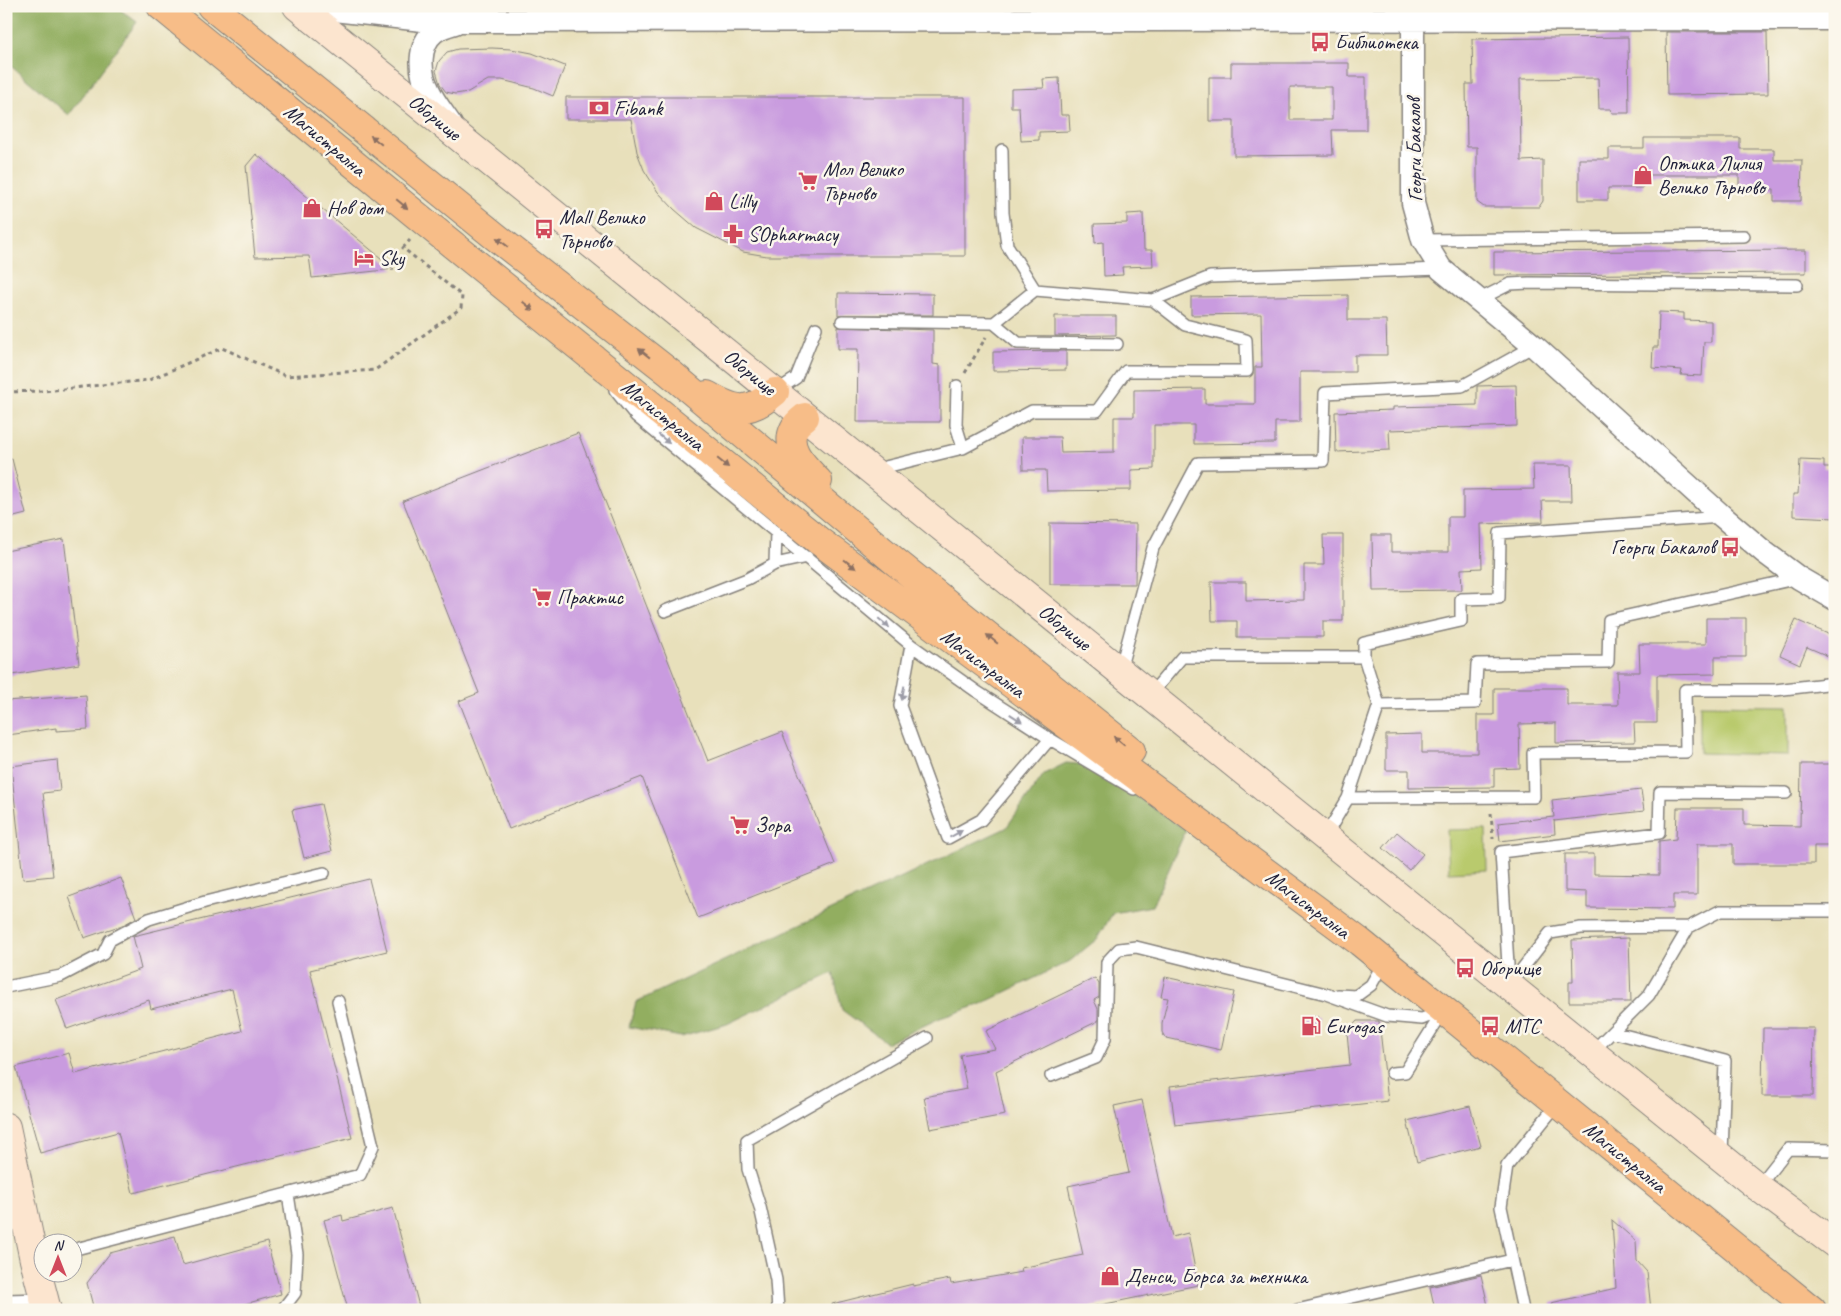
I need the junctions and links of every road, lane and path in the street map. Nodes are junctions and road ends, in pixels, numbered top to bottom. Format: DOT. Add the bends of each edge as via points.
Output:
graph roads {
  1 [pos="144,6"];
  2 [pos="162,6"];
  3 [pos="211,6"];
  4 [pos="219,6"];
  5 [pos="298,6"];
  6 [pos="1755,10"];
  7 [pos="431,13"];
  8 [pos="568,13"];
  9 [pos="806,13"];
  10 [pos="1022,13"];
  11 [pos="1158,13"];
  12 [pos="1365,13"];
  13 [pos="1597,13"];
  14 [pos="1413,19"];
  15 [pos="1835,19"];
  16 [pos="463,21"];
  17 [pos="276,59"];
  18 [pos="256,83"];
  19 [pos="458,137"];
  20 [pos="1002,150"];
  21 [pos="1744,236"];
  22 [pos="1423,240"];
  23 [pos="403,248"];
  24 [pos="1441,269"];
  25 [pos="1798,285"];
  26 [pos="1034,290"];
  27 [pos="1153,300"];
  28 [pos="1478,300"];
  29 [pos="842,321"];
  30 [pos="994,323"];
  31 [pos="816,328"];
  32 [pos="1117,344"];
  33 [pos="1534,346"];
  34 [pos="585,352"];
  35 [pos="670,374"];
  36 [pos="957,386"];
  37 [pos="6,392"];
  38 [pos="775,392"];
  39 [pos="805,417"];
  40 [pos="963,448"];
  41 [pos="871,470"];
  42 [pos="1723,517"];
  43 [pos="776,532"];
  44 [pos="807,557"];
  45 [pos="897,563"];
  46 [pos="775,564"];
  47 [pos="1799,578"];
  48 [pos="1835,599"];
  49 [pos="665,611"];
  50 [pos="911,645"];
  51 [pos="1364,657"];
  52 [pos="1119,671"];
  53 [pos="1835,683"];
  54 [pos="1150,696"];
  55 [pos="1379,706"];
  56 [pos="1050,739"];
  57 [pos="1786,793"];
  58 [pos="1490,797"];
  59 [pos="1348,798"];
  60 [pos="1325,837"];
  61 [pos="1239,852"];
  62 [pos="1501,852"];
  63 [pos="324,873"];
  64 [pos="1835,911"];
  65 [pos="1689,927"];
  66 [pos="1360,942"];
  67 [pos="1384,962"];
  68 [pos="1509,986"];
  69 [pos="6,987"];
  70 [pos="1326,994"];
  71 [pos="338,1000"];
  72 [pos="1444,1010"];
  73 [pos="1612,1032"];
  74 [pos="927,1038"];
  75 [pos="1592,1052"];
  76 [pos="1392,1073"];
  77 [pos="1051,1076"];
  78 [pos="1558,1103"];
  79 [pos="6,1127"];
  80 [pos="1835,1150"];
  81 [pos="1722,1157"];
  82 [pos="1758,1187"];
  83 [pos="288,1194"];
  84 [pos="32,1234"];
  85 [pos="1835,1244"];
  86 [pos="82,1247"];
  87 [pos="1512,1260"];
  88 [pos="42,1284"];
  89 [pos="6,1300"];
  90 [pos="45,1304"];
  91 [pos="282,1310"];
  92 [pos="778,1310"];
  93 [pos="1297,1310"];
  94 [pos="1523,1310"];
  95 [pos="1812,1310"];
  1 -- 18 [label="main road"];
  2 -- 18 [label="main road, Магистрална"];
  3 -- 17 [label="main road"];
  4 -- 17 [label="main road"];
  5 -- 7 [label="street"];
  5 -- 19 [label="street, Оборище"];
  6 -- 13 [label="street"];
  6 -- 15 [label="street"];
  7 -- 16 [label="street"];
  8 -- 9 [label="street"];
  8 -- 16 [label="street"];
  9 -- 10 [label="street"];
  10 -- 11 [label="street"];
  11 -- 12 [label="street"];
  12 -- 14 [label="street"];
  13 -- 14 [label="street"];
  14 -- 22 [label="street, Георги Бакалов" via="1413,203"];
  16 -- 19 [label="street" via="435,31 424,44 422,54 427,89"];
  35 -- 17 [label="main road, one-way"];
  18 -- 34 [label="main road, Магистрална, one-way"];
  19 -- 38 [label="street, Оборище"];
  20 -- 26 [label="lane" via="1007,245"];
  21 -- 22 [label="lane"];
  22 -- 24 [label="street, Георги Бакалов"];
  23 -- 37 [label="path" via="462,296 461,308 375,370 286,376 222,348 149,380"];
  24 -- 27 [label="lane" via="1210,278"];
  24 -- 28 [label="street, Георги Бакалов"];
  25 -- 28 [label="lane" via="1529,283 1510,284"];
  26 -- 27 [label="lane"];
  26 -- 30 [label="lane"];
  27 -- 40 [label="lane" via="1185,325 1246,340 1247,371 1126,372 1097,411 1032,411"];
  28 -- 33 [label="street, Георги Бакалов"];
  29 -- 30 [label="lane"];
  30 -- 32 [label="lane" via="1018,343"];
  30 -- 36 [label="path"];
  31 -- 38 [label="lane" via="796,378"];
  33 -- 42 [label="street, Георги Бакалов"];
  33 -- 52 [label="lane" via="1462,386 1325,393 1324,460 1198,463 1153,548"];
  34 -- 43 [label="lane, one-way" via="636,416"];
  34 -- 61 [label="main road, Магистрална, one-way" via="820,541"];
  35 -- 38 [label="main road" via="737,408 756,406"];
  35 -- 45 [label="main road"];
  36 -- 40 [label="lane" via="956,425"];
  38 -- 39 [label="street, Оборище"];
  39 -- 41 [label="street, Оборище"];
  39 -- 45 [label="main road" via="793,430 797,457"];
  40 -- 41 [label="lane"];
  41 -- 52 [label="street, Оборище"];
  42 -- 47 [label="street, Георги Бакалов"];
  42 -- 51 [label="lane" via="1500,533 1499,598 1461,600 1461,621 1364,643"];
  43 -- 44 [label="lane"];
  43 -- 46 [label="lane"];
  44 -- 46 [label="lane"];
  44 -- 50 [label="lane, one-way"];
  66 -- 45 [label="main road, one-way" via="1095,721"];
  46 -- 49 [label="lane" via="747,579"];
  47 -- 48 [label="street, Георги Бакалов"];
  47 -- 55 [label="lane" via="1609,620 1608,662 1477,664 1475,703"];
  50 -- 56 [label="lane, one-way" via="976,692"];
  50 -- 56 [label="lane, one-way" via="900,706 948,838 981,820"];
  51 -- 54 [label="lane" via="1182,657"];
  51 -- 55 [label="lane"];
  52 -- 54 [label="street, Оборище"];
  53 -- 58 [label="lane" via="1775,690 1685,690 1686,752 1533,753 1534,797"];
  54 -- 60 [label="street, Оборище"];
  55 -- 59 [label="lane"];
  56 -- 61 [label="lane"];
  57 -- 62 [label="lane" via="1660,792 1659,833"];
  58 -- 59 [label="lane"];
  58 -- 62 [label="path" via="1494,844"];
  59 -- 60 [label="lane"];
  60 -- 68 [label="street, Оборище"];
  61 -- 66 [label="main road, Магистрална"];
  62 -- 68 [label="lane"];
  63 -- 69 [label="lane" via="205,902 149,920 110,940 103,954 61,976"];
  64 -- 65 [label="lane" via="1720,912"];
  65 -- 68 [label="lane" via="1581,928 1550,933"];
  65 -- 73 [label="lane" via="1649,994"];
  66 -- 67 [label="main road, Магистрална"];
  67 -- 70 [label="lane" via="1371,985 1356,996"];
  67 -- 72 [label="main road, Магистрална"];
  68 -- 75 [label="street, Оборище"];
  70 -- 72 [label="lane" via="1387,1016 1422,1019"];
  70 -- 77 [label="lane" via="1142,949 1119,949 1107,962 1105,1039 1096,1058"];
  71 -- 83 [label="lane" via="373,1146 360,1175"];
  72 -- 76 [label="lane" via="1405,1072"];
  72 -- 78 [label="main road, Магистрална"];
  73 -- 75 [label="lane"];
  73 -- 81 [label="lane" via="1725,1061"];
  74 -- 92 [label="lane" via="747,1140 748,1169 776,1280"];
  75 -- 81 [label="street, Оборище"];
  78 -- 87 [label="lane" via="1507,1166 1500,1207"];
  78 -- 95 [label="main road, Магистрална"];
  79 -- 84 [label="street"];
  80 -- 82 [label="lane" via="1788,1149"];
  81 -- 82 [label="street, Оборище"];
  82 -- 85 [label="street, Оборище"];
  83 -- 86 [label="lane"];
  83 -- 91 [label="lane" via="297,1254 295,1293"];
  87 -- 93 [label="lane"];
  87 -- 94 [label="lane"];
  88 -- 90 [label="street"];
  89 -- 90 [label="lane"];
}
